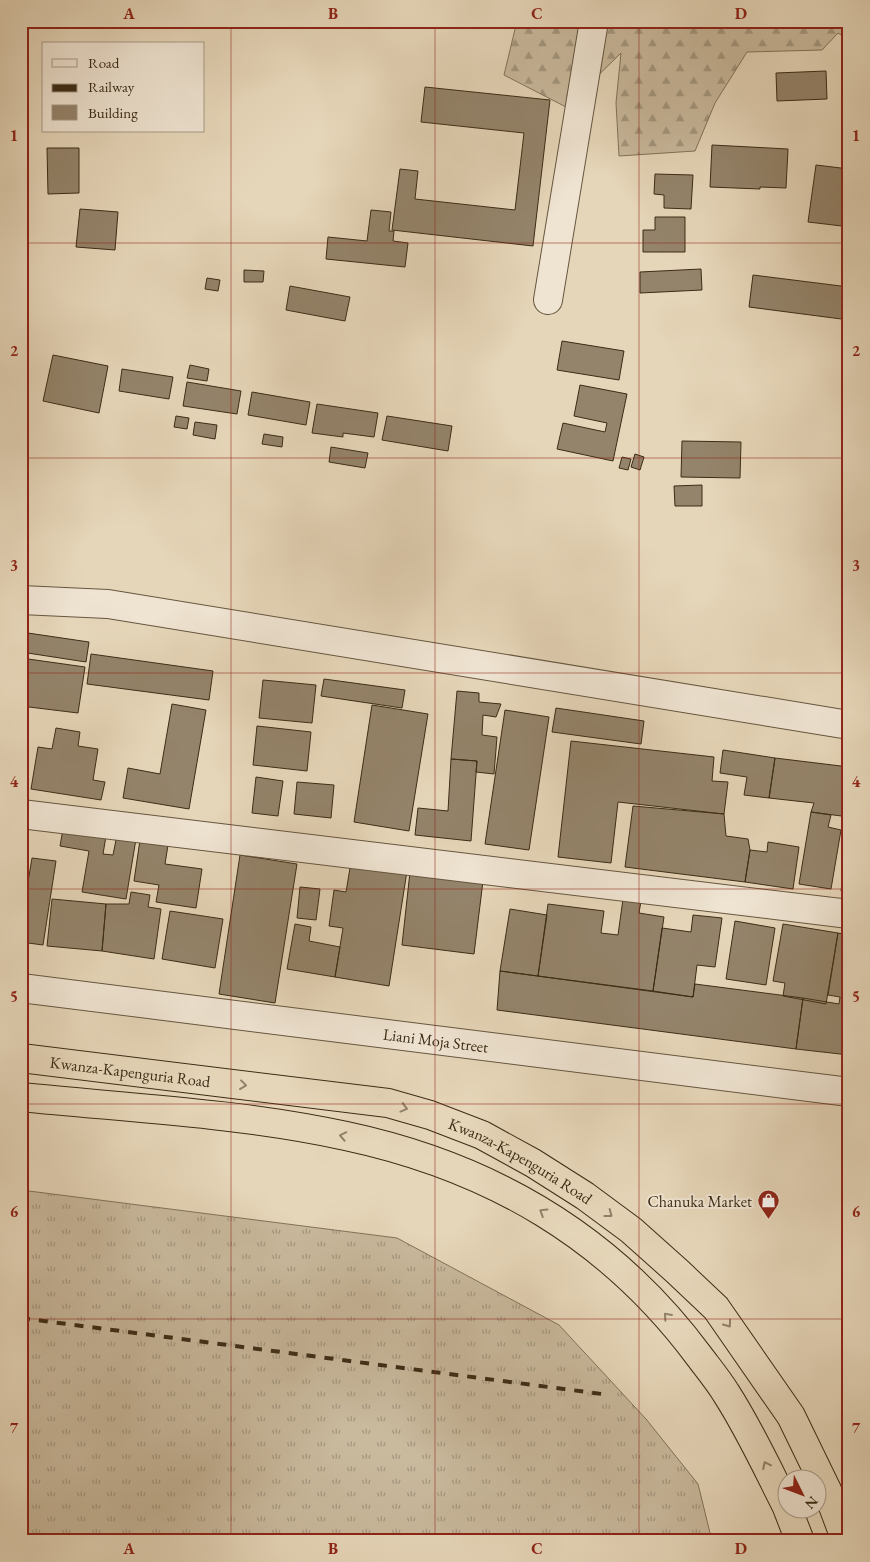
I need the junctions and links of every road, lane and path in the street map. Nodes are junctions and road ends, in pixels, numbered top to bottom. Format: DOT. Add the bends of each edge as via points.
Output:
graph roads {
  1 [pos="594,21"];
  2 [pos="548,300"];
  3 [pos="21,600"];
  4 [pos="849,725"];
  5 [pos="21,814"];
  6 [pos="849,914"];
  7 [pos="21,988"];
  8 [pos="21,1058"];
  9 [pos="849,1092"];
  10 [pos="21,1097"];
  11 [pos="778,1489"];
  12 [pos="792,1520"];
  13 [pos="800,1541"];
  14 [pos="846,1541"];
  1 -- 2 [label="street"];
  3 -- 4 [label="street" via="108,604"];
  5 -- 6 [label="street"];
  7 -- 9 [label="street, Liani Moja Street"];
  8 -- 14 [label="highway, Kwanza-Kapenguria Road, one-way" via="388,1103 482,1135 533,1163 631,1230 716,1308 791,1416 827,1490"];
  11 -- 10 [label="highway, Kwanza-Kapenguria Road, one-way" via="726,1392 680,1330 633,1279 579,1234 526,1202 409,1152 346,1136 244,1119"];
  12 -- 13 [label="highway, Kwanza-Kapenguria Road"];
}
